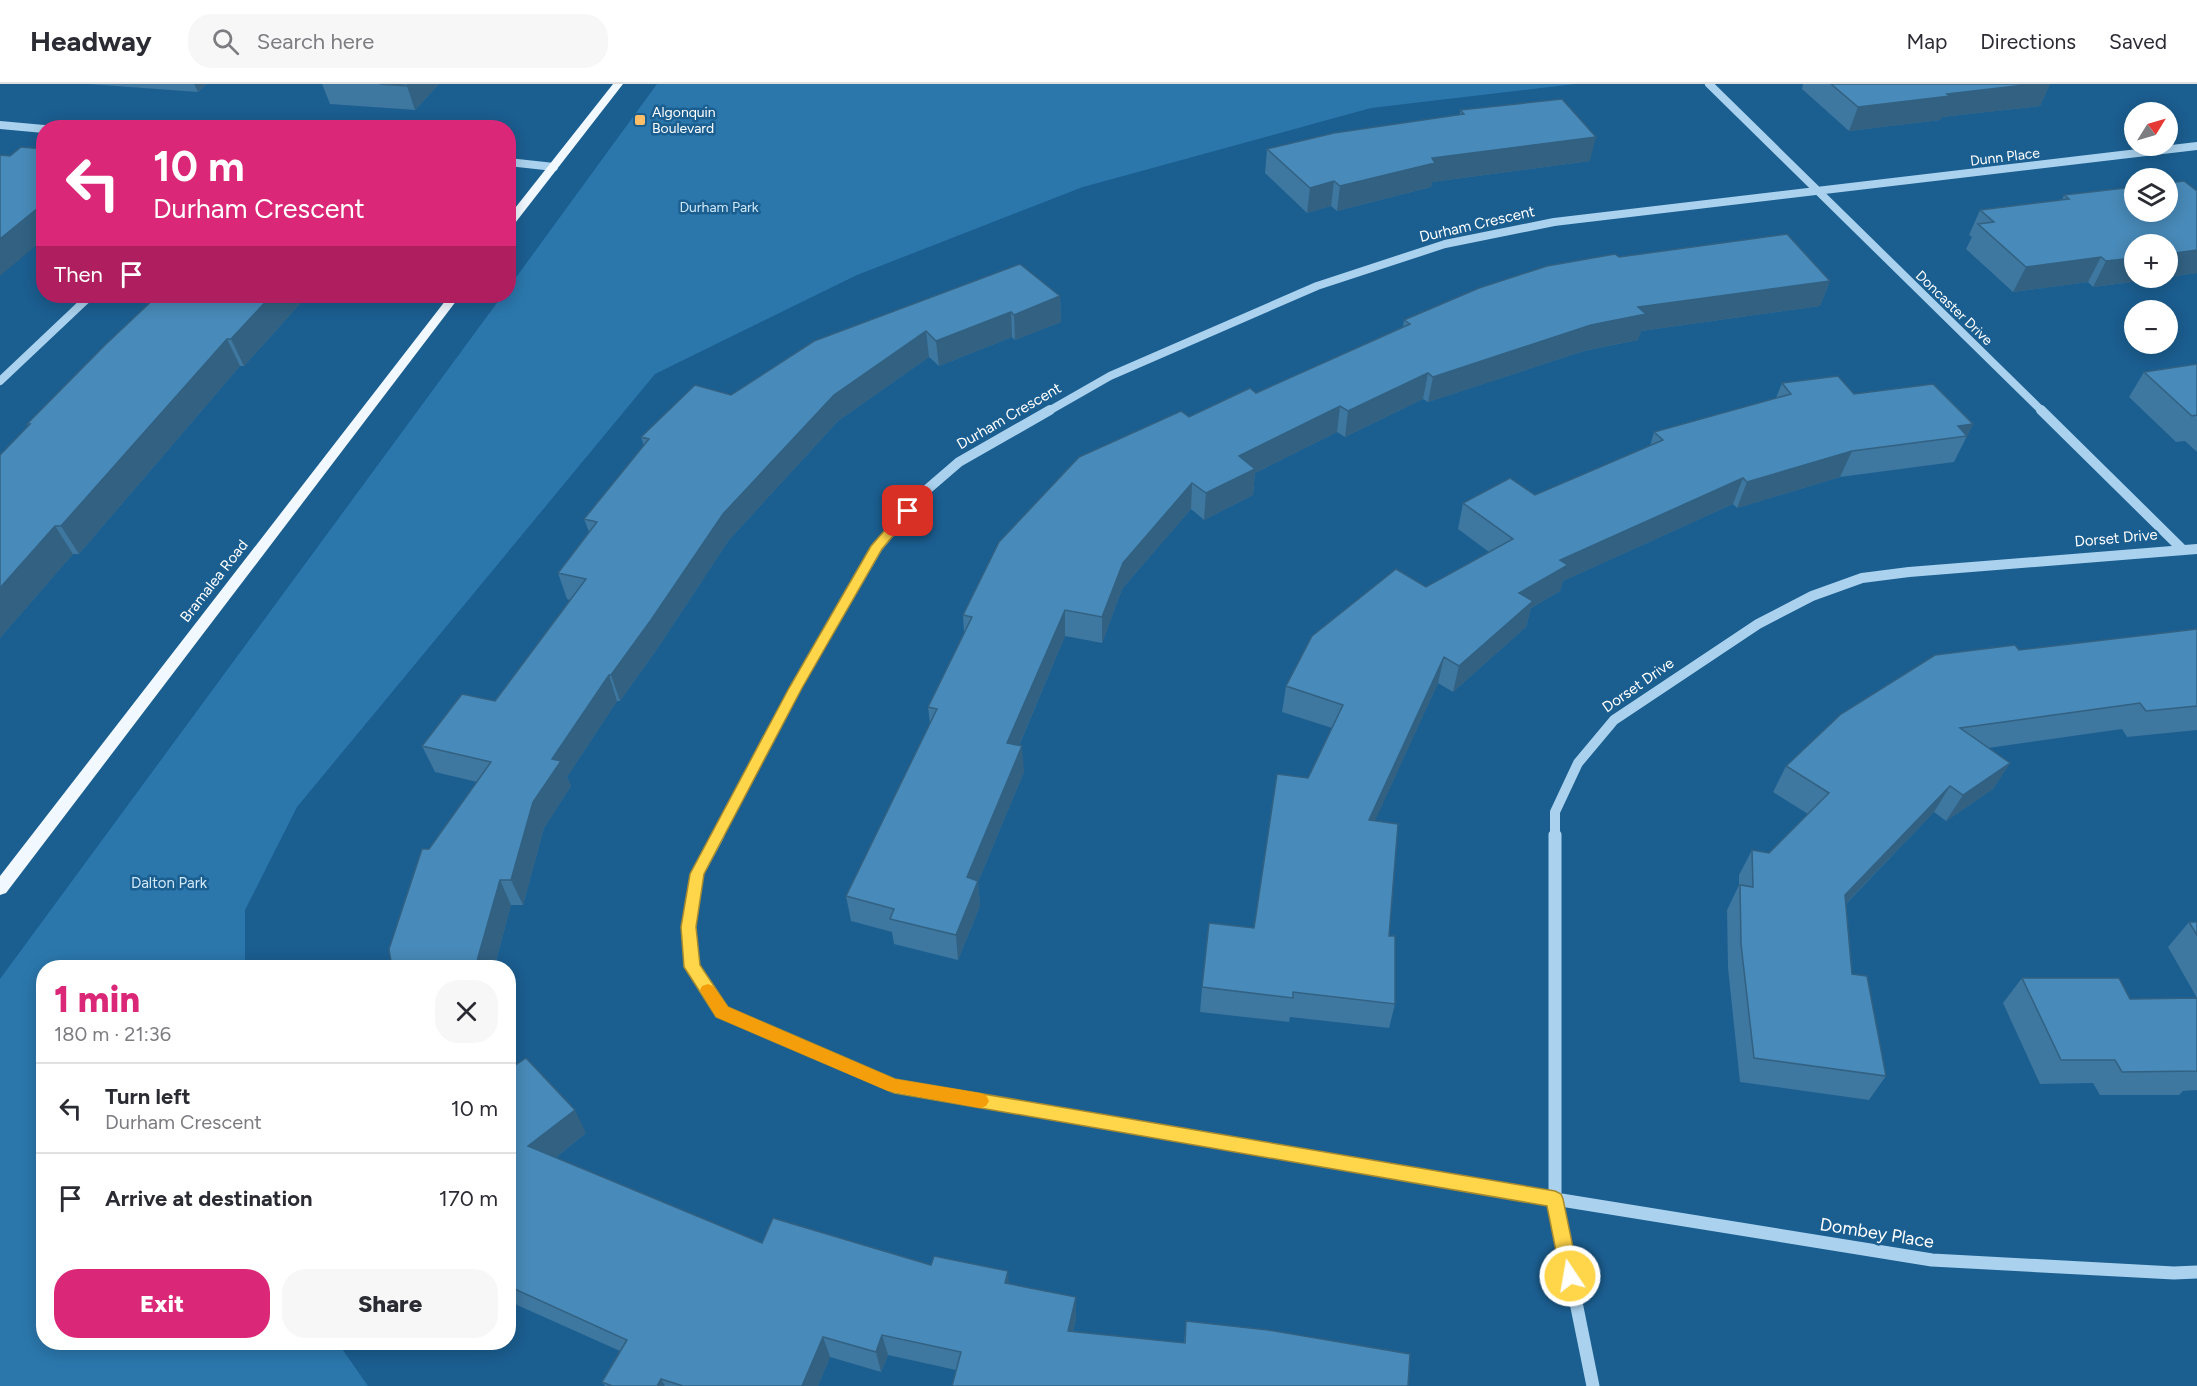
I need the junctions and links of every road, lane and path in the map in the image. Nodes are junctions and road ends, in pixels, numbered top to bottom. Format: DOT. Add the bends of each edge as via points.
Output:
graph roads {
  1 [pos="618,84"];
  2 [pos="1708,84"];
  3 [pos="0,125"];
  4 [pos="36,128"];
  5 [pos="2197,146"];
  6 [pos="516,163"];
  7 [pos="554,167"];
  8 [pos="1816,192"];
  9 [pos="516,215"];
  10 [pos="83,303"];
  11 [pos="449,303"];
  12 [pos="0,381"];
  13 [pos="2182,549"];
  14 [pos="2197,549"];
  15 [pos="0,888"];
  16 [pos="1555,1199"];
  17 [pos="2197,1272"];
  18 [pos="1593,1386"];
  1 -- 7 [label="main road"];
  2 -- 8 [label="street, Doncaster Drive"];
  3 -- 4 [label="street"];
  5 -- 8 [label="street, Dunn Place"];
  6 -- 7 [label="street"];
  7 -- 9 [label="main road"];
  8 -- 13 [label="street, Doncaster Drive"];
  8 -- 16 [label="street, Durham Crescent" via="1554,222 1445,244 1317,286 1110,376 959,462 923,493 878,546 796,688 697,874 688,927 692,967 722,1012 894,1086"];
  10 -- 12 [label="street"];
  11 -- 15 [label="main road, Bramalea Road"];
  13 -- 14 [label="street, Dorset Drive"];
  13 -- 16 [label="street, Dorset Drive" via="1862,578 1812,596 1758,624 1614,720 1578,763 1555,812"];
  16 -- 17 [label="street, Dombey Place" via="1932,1260 2174,1274"];
  16 -- 18 [label="street, Dorset Drive"];
}
